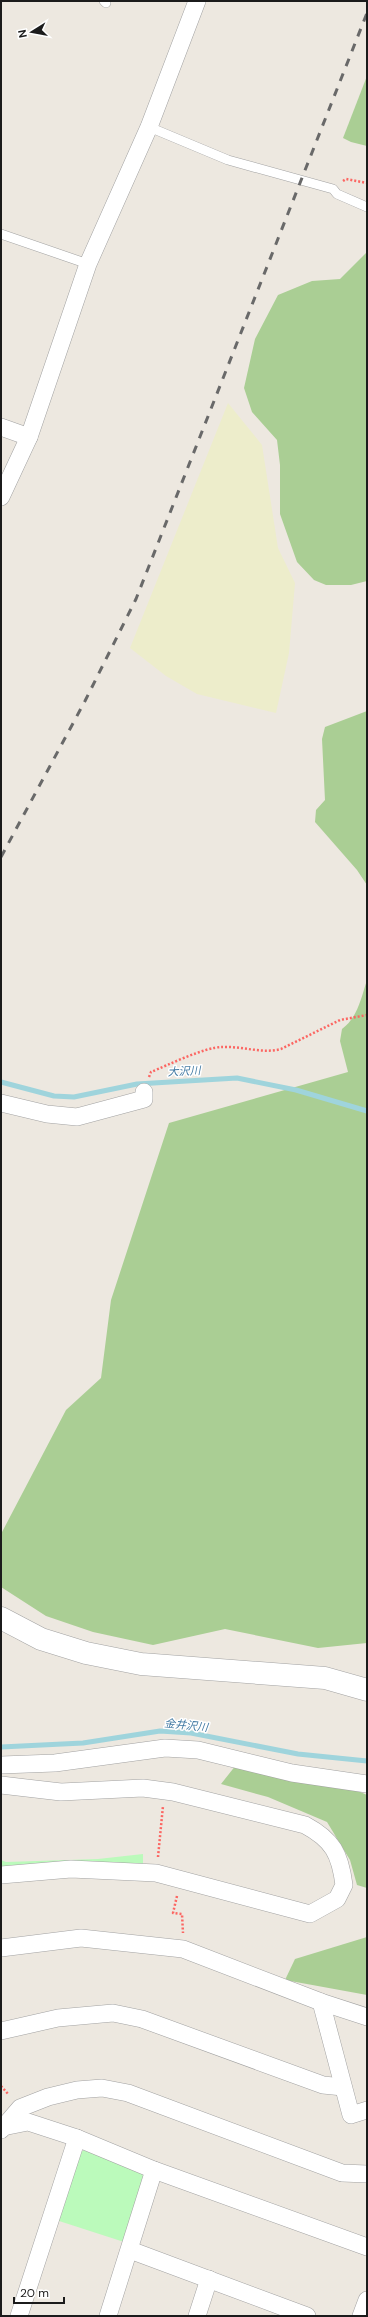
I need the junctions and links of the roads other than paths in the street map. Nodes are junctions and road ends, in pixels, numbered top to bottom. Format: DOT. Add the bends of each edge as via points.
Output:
graph roads {
  1 [pos="197,1"];
  2 [pos="149,127"];
  3 [pos="367,207"];
  4 [pos="1,234"];
  5 [pos="88,264"];
  6 [pos="1,427"];
  7 [pos="29,437"];
  8 [pos="1,497"];
  9 [pos="144,1092"];
  10 [pos="1,1103"];
  11 [pos="1,1618"];
  12 [pos="367,1690"];
  13 [pos="1,1765"];
  14 [pos="367,1784"];
  15 [pos="1,1785"];
  16 [pos="1,1875"];
  17 [pos="1,1948"];
  18 [pos="321,2002"];
  19 [pos="367,2018"];
  20 [pos="1,2030"];
  21 [pos="343,2086"];
  22 [pos="367,2110"];
  23 [pos="2,2129"];
  24 [pos="76,2138"];
  25 [pos="154,2170"];
  26 [pos="367,2174"];
  27 [pos="367,2247"];
  28 [pos="130,2250"];
  29 [pos="209,2279"];
  30 [pos="367,2300"];
  31 [pos="19,2316"];
  32 [pos="108,2316"];
  33 [pos="198,2316"];
  34 [pos="307,2316"];
  35 [pos="361,2316"];
  1 -- 2 [label="street"];
  2 -- 3 [label="lane" via="228,160 333,189 337,194"];
  2 -- 5 [label="street"];
  4 -- 5 [label="lane"];
  5 -- 7 [label="street"];
  6 -- 7 [label="street"];
  7 -- 8 [label="street"];
  9 -- 10 [label="street" via="144,1099 77,1117 48,1114"];
  11 -- 12 [label="street" via="41,1639 86,1653 141,1664 325,1678"];
  13 -- 14 [label="street" via="55,1763 165,1748 198,1750 292,1773"];
  15 -- 16 [label="street" via="61,1792 143,1788 305,1825 323,1835 337,1853 344,1885 337,1899 310,1914 146,1872 70,1869"];
  17 -- 18 [label="street" via="81,1938 183,1949"];
  18 -- 19 [label="street"];
  18 -- 21 [label="street"];
  20 -- 21 [label="street" via="58,2018 113,2013 142,2019 323,2085"];
  21 -- 22 [label="street" via="351,2115"];
  23 -- 24 [label="street" via="28,2122"];
  23 -- 26 [label="street" via="20,2108 29,2104 78,2090 102,2088 128,2093 342,2173"];
  24 -- 25 [label="street"];
  24 -- 31 [label="street"];
  25 -- 27 [label="street"];
  25 -- 28 [label="street"];
  28 -- 29 [label="street"];
  28 -- 32 [label="street"];
  29 -- 33 [label="street"];
  29 -- 34 [label="street"];
  30 -- 35 [label="street"];
}
